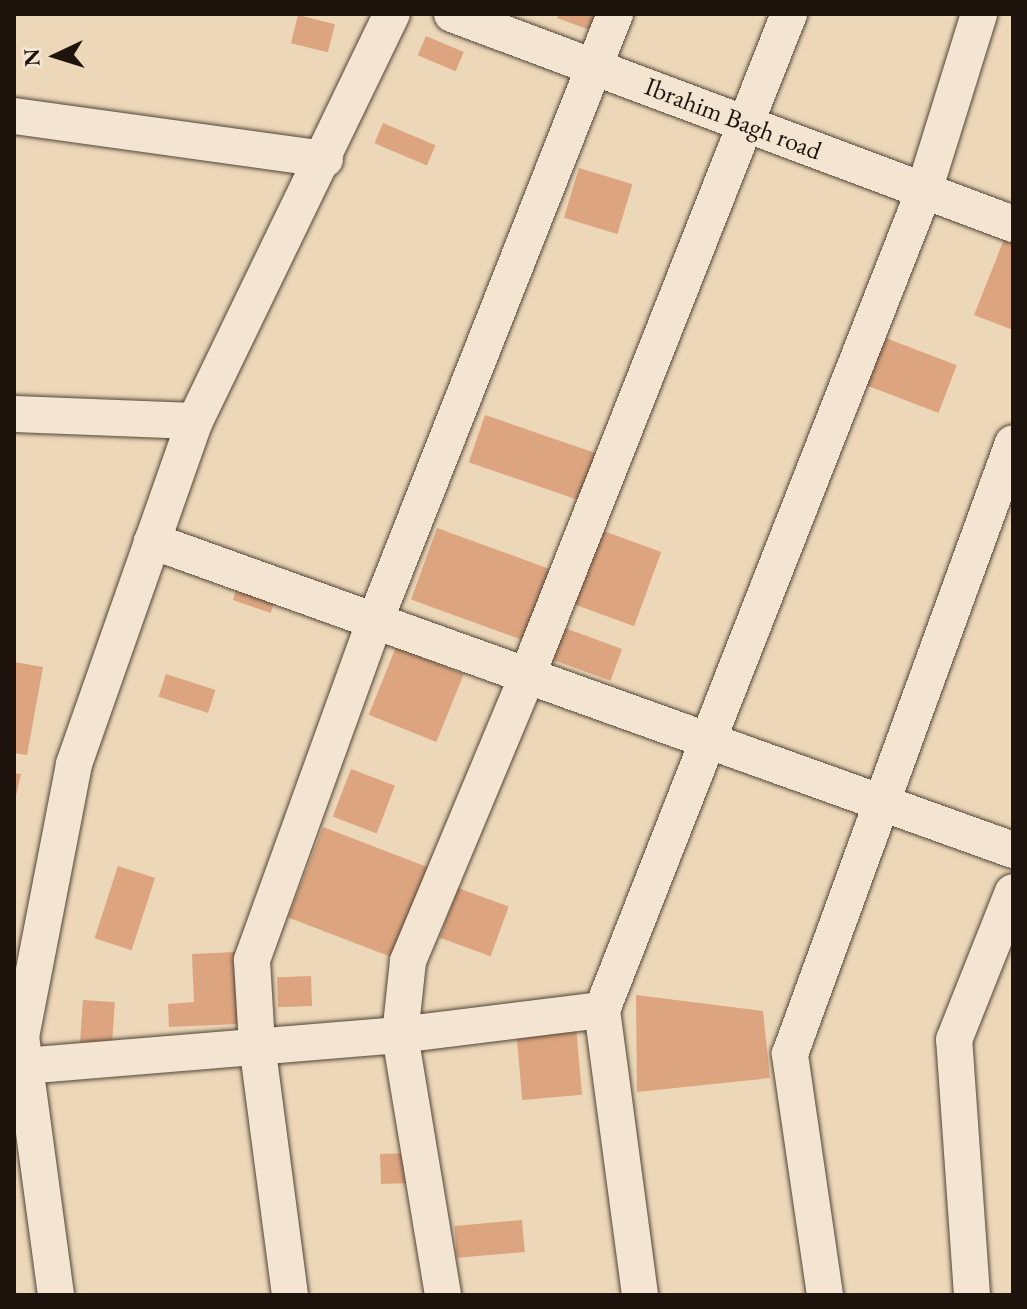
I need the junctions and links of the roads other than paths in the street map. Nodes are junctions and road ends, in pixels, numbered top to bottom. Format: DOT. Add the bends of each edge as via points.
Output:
graph roads {
  1 [pos="392,14"];
  2 [pos="452,14"];
  3 [pos="615,14"];
  4 [pos="789,14"];
  5 [pos="979,14"];
  6 [pos="594,67"];
  7 [pos="14,116"];
  8 [pos="748,125"];
  9 [pos="325,159"];
  10 [pos="924,191"];
  11 [pos="1013,224"];
  12 [pos="14,414"];
  13 [pos="195,421"];
  14 [pos="1013,443"];
  15 [pos="152,541"];
  16 [pos="375,621"];
  17 [pos="527,676"];
  18 [pos="704,739"];
  19 [pos="882,803"];
  20 [pos="1013,850"];
  21 [pos="1013,892"];
  22 [pos="602,1010"];
  23 [pos="400,1035"];
  24 [pos="257,1045"];
  25 [pos="19,1047"];
  26 [pos="56,1295"];
  27 [pos="290,1295"];
  28 [pos="443,1295"];
  29 [pos="640,1295"];
  30 [pos="825,1295"];
  31 [pos="972,1295"];
  1 -- 9 [label="street"];
  2 -- 6 [label="street, Ibrahim Bagh road"];
  3 -- 6 [label="street"];
  4 -- 8 [label="street"];
  5 -- 10 [label="street"];
  6 -- 8 [label="street, Ibrahim Bagh road"];
  6 -- 16 [label="street"];
  7 -- 9 [label="street"];
  8 -- 10 [label="street, Ibrahim Bagh road"];
  8 -- 17 [label="street"];
  9 -- 13 [label="street"];
  10 -- 11 [label="street, Ibrahim Bagh road"];
  10 -- 18 [label="street"];
  12 -- 13 [label="street"];
  13 -- 15 [label="street"];
  14 -- 19 [label="street"];
  15 -- 16 [label="street"];
  15 -- 25 [label="street" via="74,764"];
  16 -- 17 [label="street"];
  16 -- 24 [label="street" via="252,960"];
  17 -- 18 [label="street"];
  17 -- 23 [label="street" via="408,961"];
  18 -- 19 [label="street"];
  18 -- 22 [label="street"];
  19 -- 20 [label="street"];
  19 -- 30 [label="street" via="790,1054"];
  21 -- 31 [label="street" via="954,1040"];
  22 -- 23 [label="street"];
  22 -- 29 [label="street"];
  23 -- 24 [label="street"];
  23 -- 28 [label="street"];
  24 -- 25 [label="street"];
  24 -- 27 [label="street"];
  25 -- 26 [label="street"];
}
